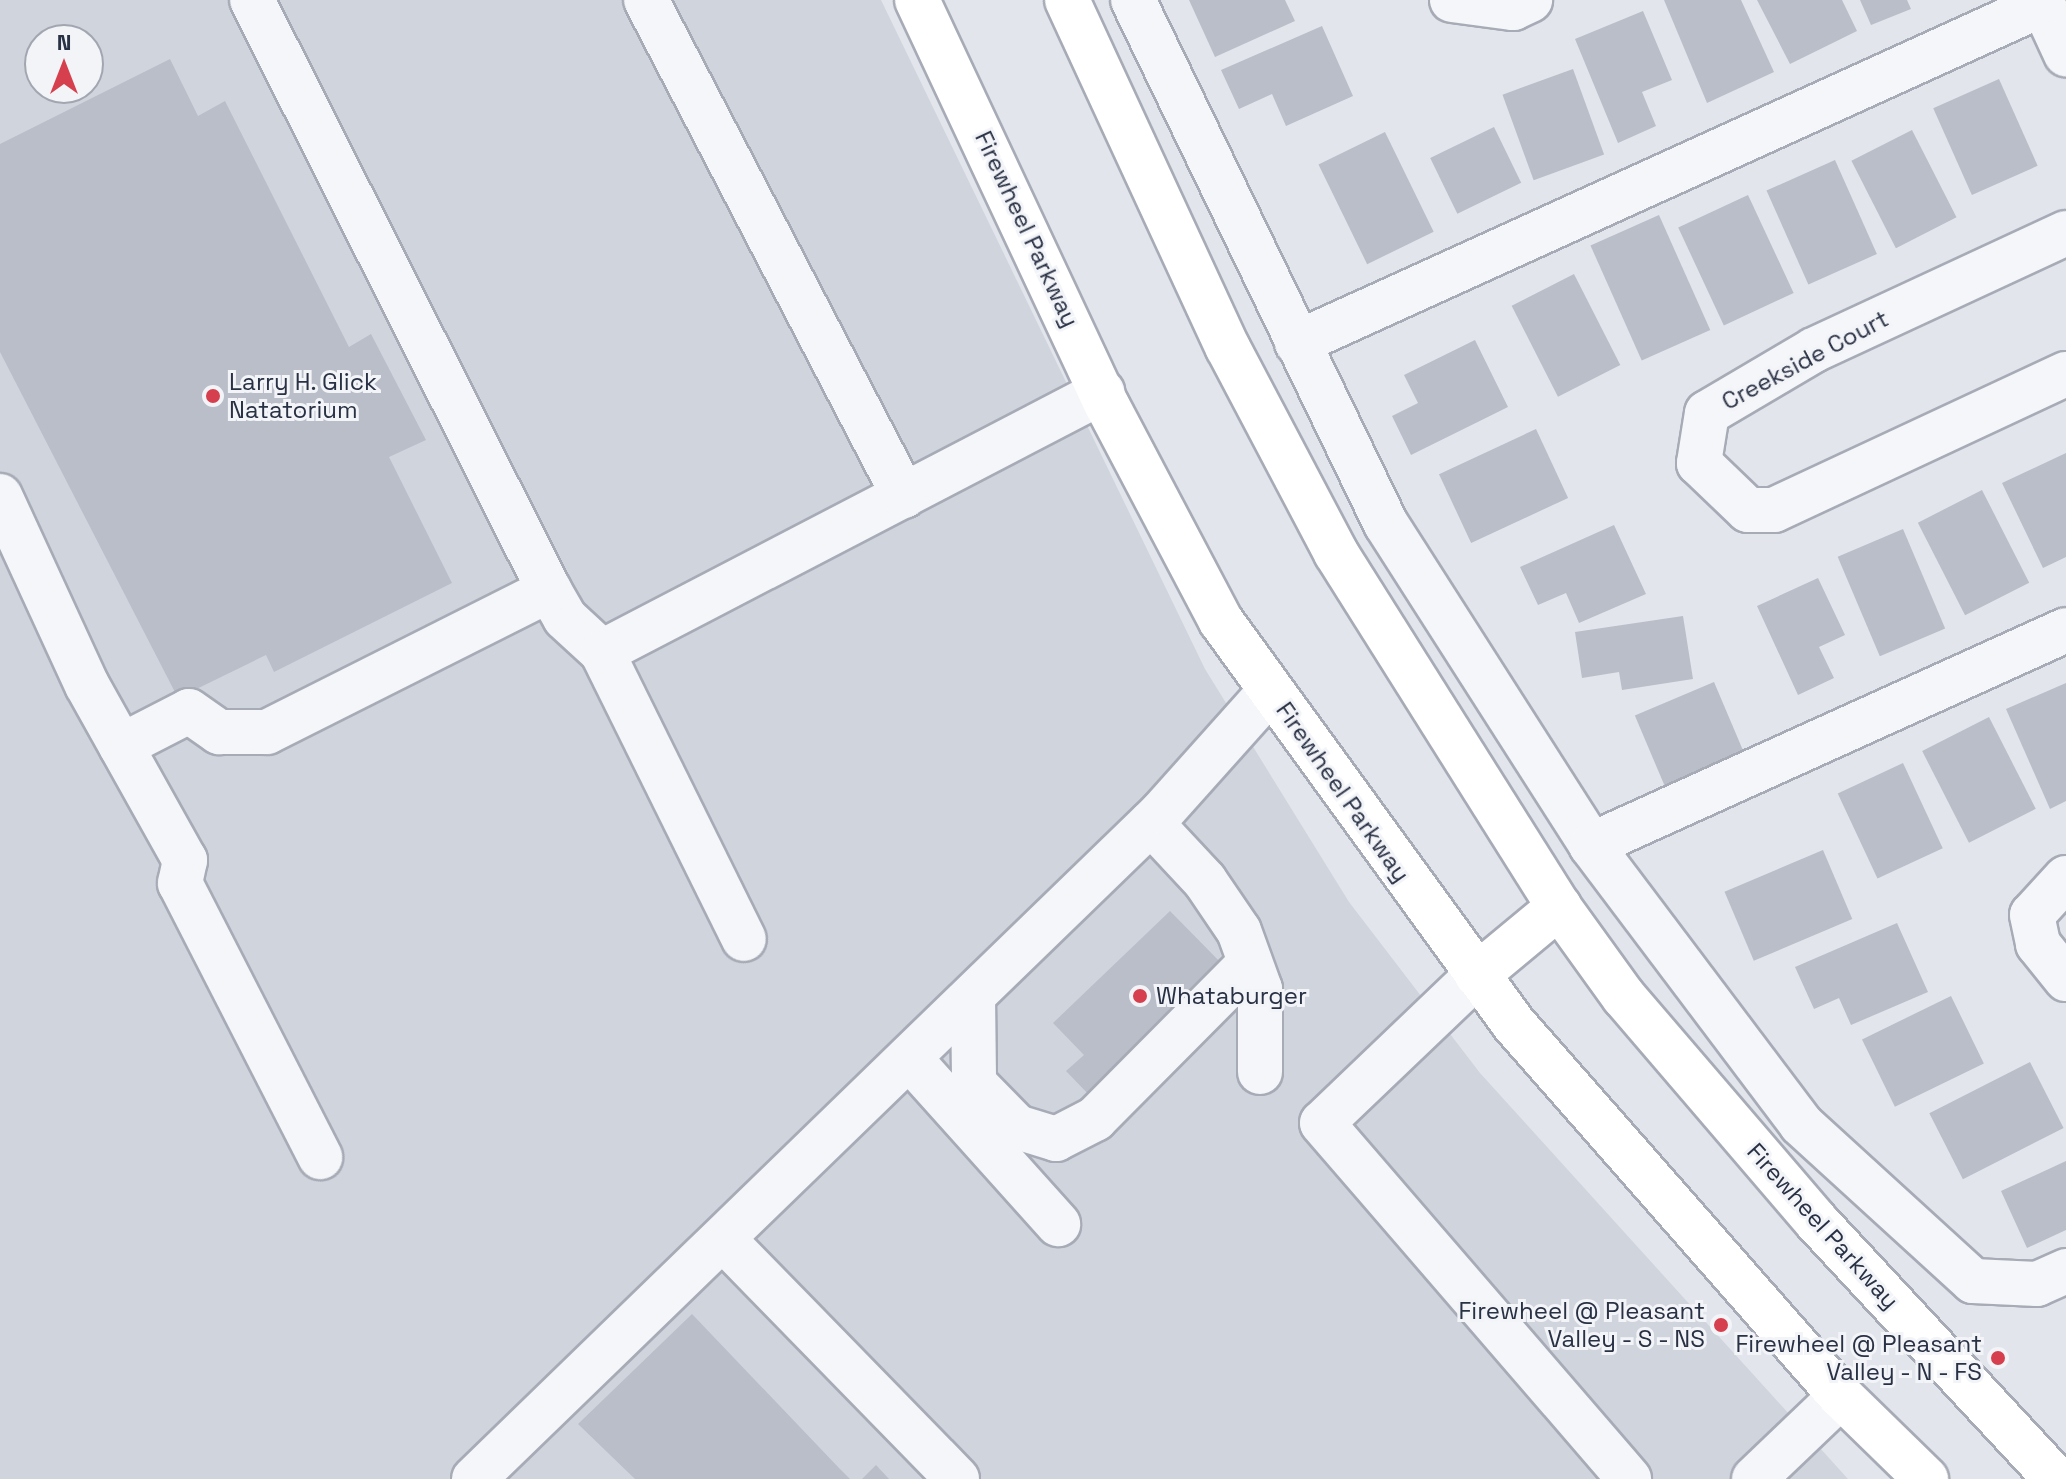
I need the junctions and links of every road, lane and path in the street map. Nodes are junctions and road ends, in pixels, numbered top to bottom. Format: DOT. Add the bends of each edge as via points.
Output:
graph roads {
  1 [pos="252,0"];
  2 [pos="646,0"];
  3 [pos="917,0"];
  4 [pos="1067,0"];
  5 [pos="1133,0"];
  6 [pos="1452,0"];
  7 [pos="1530,0"];
  8 [pos="2042,2"];
  9 [pos="2066,54"];
  10 [pos="2066,233"];
  11 [pos="1297,343"];
  12 [pos="2066,374"];
  13 [pos="1102,392"];
  14 [pos="0,496"];
  15 [pos="904,496"];
  16 [pos="549,590"];
  17 [pos="2066,630"];
  18 [pos="602,652"];
  19 [pos="1270,691"];
  20 [pos="121,746"];
  21 [pos="1151,823"];
  22 [pos="1591,845"];
  23 [pos="2066,878"];
  24 [pos="1559,907"];
  25 [pos="744,939"];
  26 [pos="1250,963"];
  27 [pos="1477,975"];
  28 [pos="2066,979"];
  29 [pos="973,996"];
  30 [pos="910,1059"];
  31 [pos="1260,1072"];
  32 [pos="320,1157"];
  33 [pos="1058,1224"];
  34 [pos="723,1239"];
  35 [pos="2066,1271"];
  36 [pos="1841,1396"];
  37 [pos="2057,1470"];
  38 [pos="1752,1478"];
  39 [pos="474,1479"];
  40 [pos="957,1479"];
  41 [pos="1629,1479"];
  42 [pos="1926,1479"];
  1 -- 16 [label="street"];
  2 -- 15 [label="street"];
  3 -- 13 [label="main road, Firewheel Parkway"];
  4 -- 24 [label="main road, Firewheel Parkway" via="1228,348 1336,553"];
  5 -- 11 [label="street"];
  6 -- 7 [label="street" via="1513,8"];
  8 -- 9 [label="street"];
  8 -- 11 [label="street"];
  10 -- 12 [label="street, Creekside Court" via="1814,350 1707,413 1699,463 1748,510 1774,510"];
  11 -- 22 [label="street" via="1386,524"];
  13 -- 15 [label="street"];
  13 -- 19 [label="main road, Firewheel Parkway" via="1221,621"];
  14 -- 20 [label="street"];
  15 -- 18 [label="street"];
  16 -- 18 [label="street" via="565,618"];
  16 -- 20 [label="street" via="267,732 219,732 189,711"];
  17 -- 22 [label="street"];
  18 -- 25 [label="street"];
  19 -- 21 [label="street"];
  19 -- 27 [label="main road, Firewheel Parkway"];
  20 -- 32 [label="street" via="185,860 180,883"];
  21 -- 26 [label="street" via="1205,881"];
  21 -- 29 [label="street"];
  22 -- 35 [label="street" via="1801,1124 1973,1281 2037,1284"];
  23 -- 28 [label="street" via="2032,915 2038,944"];
  24 -- 27 [label="main road"];
  24 -- 37 [label="main road, Firewheel Parkway" via="1624,997 1816,1221"];
  26 -- 29 [label="street" via="1095,1119 1056,1139 1017,1127 974,1083"];
  26 -- 31 [label="street" via="1260,989"];
  27 -- 36 [label="main road, Firewheel Parkway" via="1660,1195"];
  27 -- 41 [label="street" via="1322,1123"];
  29 -- 30 [label="street"];
  30 -- 33 [label="street"];
  30 -- 34 [label="street"];
  34 -- 39 [label="street"];
  34 -- 40 [label="street"];
  36 -- 38 [label="street"];
  36 -- 42 [label="main road, Firewheel Parkway"];
}
